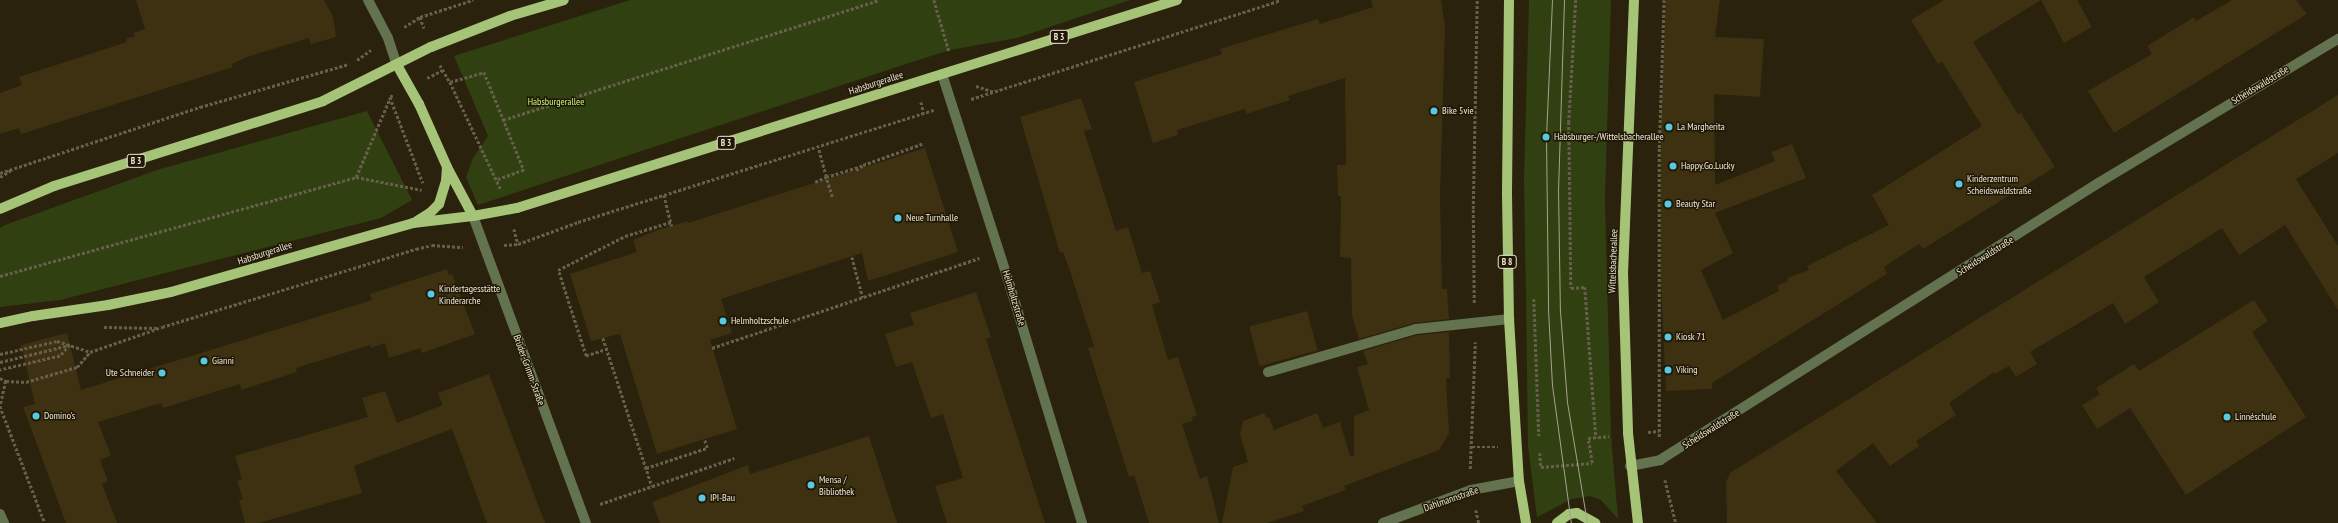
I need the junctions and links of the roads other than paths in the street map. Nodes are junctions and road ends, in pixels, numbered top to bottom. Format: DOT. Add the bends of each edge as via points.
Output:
graph roads {
  1 [pos="368,0"];
  2 [pos="564,0"];
  3 [pos="1177,0"];
  4 [pos="1509,0"];
  5 [pos="1634,0"];
  6 [pos="2338,39"];
  7 [pos="397,65"];
  8 [pos="942,74"];
  9 [pos="447,167"];
  10 [pos="0,209"];
  11 [pos="473,216"];
  12 [pos="413,223"];
  13 [pos="1509,319"];
  14 [pos="0,323"];
  15 [pos="1268,372"];
  16 [pos="1630,466"];
  17 [pos="1519,481"];
  18 [pos="0,514"];
  19 [pos="4,523"];
  20 [pos="586,523"];
  21 [pos="1082,523"];
  22 [pos="1384,523"];
  23 [pos="1526,523"];
  24 [pos="1557,523"];
  25 [pos="1595,523"];
  26 [pos="1638,523"];
  1 -- 7 [label="street" via="388,38"];
  2 -- 7 [label="main road, B 3" via="510,16 431,47"];
  3 -- 8 [label="main road, Habsburgerallee / B 3"];
  4 -- 13 [label="main road, B 8"];
  5 -- 16 [label="main road, Wittelsbacherallee" via="1623,272"];
  6 -- 16 [label="street, Scheidswaldstraße" via="2100,182 1660,460"];
  7 -- 9 [label="main road"];
  7 -- 10 [label="main road, B 3" via="324,101 54,186"];
  8 -- 11 [label="main road, Habsburgerallee / B 3" via="509,210"];
  8 -- 21 [label="street, Helmholtzstraße"];
  9 -- 11 [label="main road"];
  9 -- 12 [label="main road" via="445,187 439,204"];
  11 -- 12 [label="main road, Habsburgerallee / B 3"];
  11 -- 20 [label="street, Brüder-Grimm-Straße"];
  12 -- 14 [label="main road, Habsburgerallee / B 3" via="170,292"];
  13 -- 15 [label="street" via="1416,329"];
  13 -- 17 [label="main road, B 8"];
  16 -- 26 [label="main road, Wittelsbacherallee"];
  17 -- 22 [label="street, Dahlmannstraße" via="1471,490"];
  17 -- 23 [label="main road, B 8"];
  18 -- 19 [label="street"];
  24 -- 25 [label="main road" via="1569,514 1577,513"];
}
